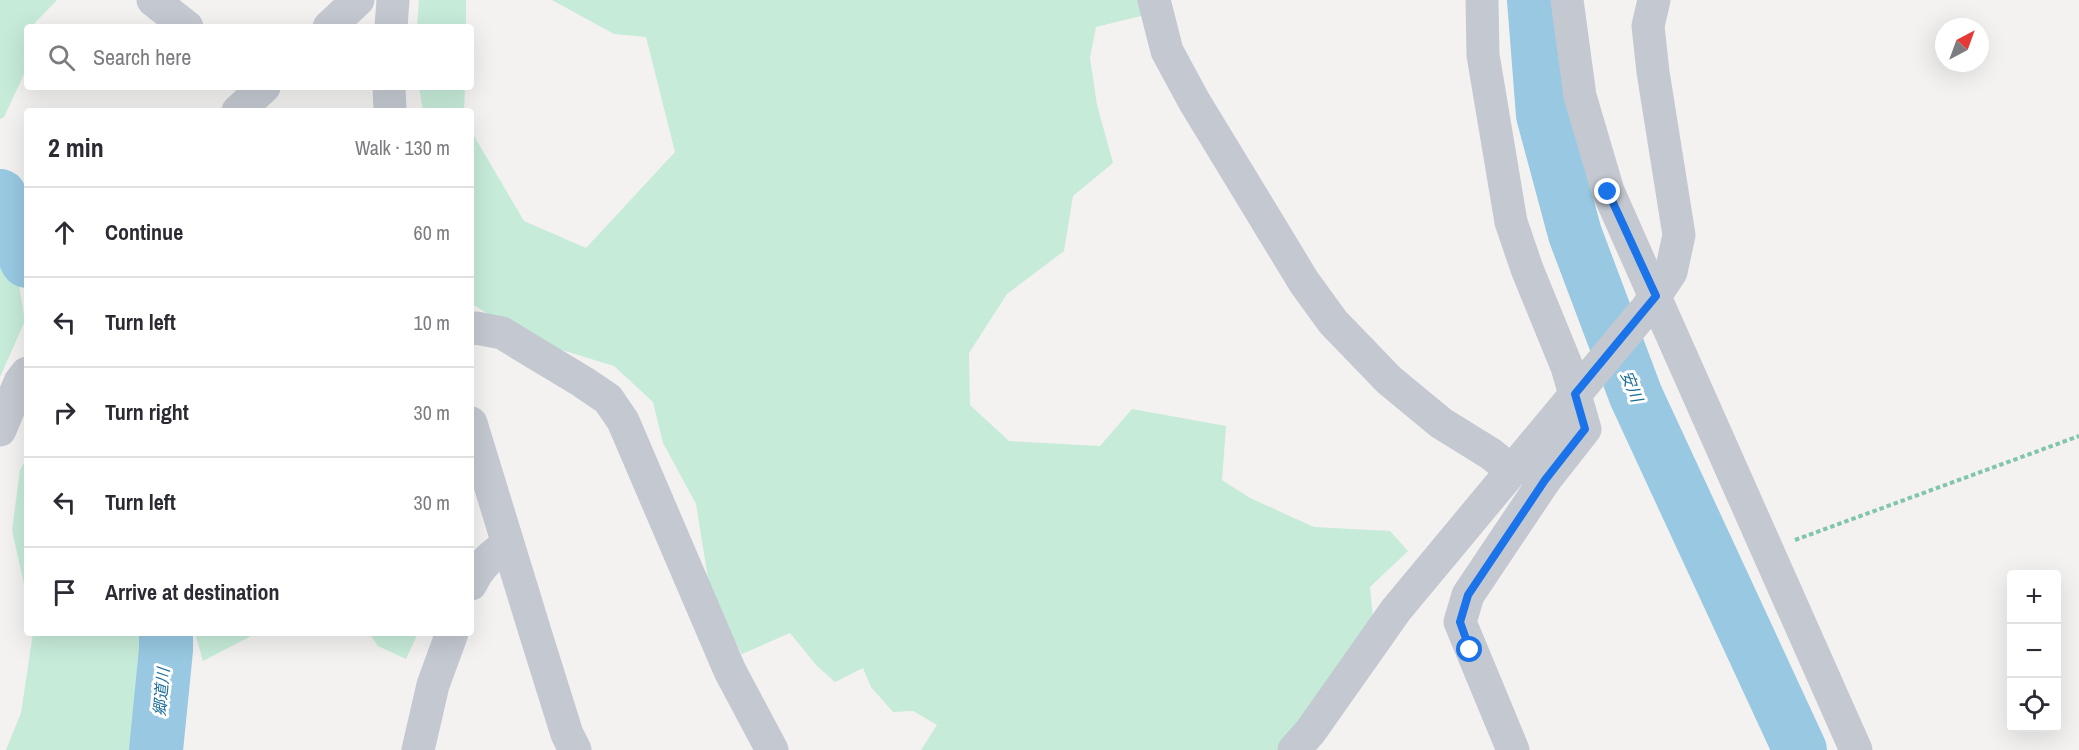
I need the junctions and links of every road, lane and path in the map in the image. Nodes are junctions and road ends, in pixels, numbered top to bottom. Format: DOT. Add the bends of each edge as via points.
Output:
graph roads {
  1 [pos="153,0"];
  2 [pos="358,0"];
  3 [pos="393,0"];
  4 [pos="1154,0"];
  5 [pos="1482,0"];
  6 [pos="1567,0"];
  7 [pos="1654,0"];
  8 [pos="183,24"];
  9 [pos="332,24"];
  10 [pos="390,24"];
  11 [pos="260,90"];
  12 [pos="389,90"];
  13 [pos="241,108"];
  14 [pos="390,108"];
  15 [pos="1652,302"];
  16 [pos="474,328"];
  17 [pos="24,377"];
  18 [pos="1579,389"];
  19 [pos="0,430"];
  20 [pos="474,433"];
  21 [pos="2079,436"];
  22 [pos="1512,471"];
  23 [pos="508,544"];
  24 [pos="1766,551"];
  25 [pos="474,577"];
  26 [pos="451,636"];
  27 [pos="417,750"];
  28 [pos="575,750"];
  29 [pos="772,750"];
  30 [pos="1294,750"];
  31 [pos="1513,750"];
  32 [pos="1856,750"];
  1 -- 8 [label="street"];
  2 -- 9 [label="street"];
  3 -- 10 [label="street"];
  4 -- 22 [label="street" via="1167,51 1194,101 1304,282 1333,322 1389,380 1441,423"];
  5 -- 18 [label="street" via="1483,55 1511,222"];
  6 -- 15 [label="street" via="1580,96 1608,192"];
  7 -- 15 [label="street" via="1648,26 1679,236 1671,272"];
  11 -- 13 [label="street"];
  12 -- 14 [label="street"];
  15 -- 18 [label="street"];
  15 -- 24 [label="street"];
  16 -- 29 [label="street" via="502,333 608,399 623,421 730,671"];
  17 -- 19 [label="street"];
  18 -- 22 [label="street"];
  18 -- 31 [label="street" via="1585,429 1545,480 1468,595 1460,622"];
  20 -- 23 [label="street"];
  21 -- 24 [label="path"];
  22 -- 30 [label="street" via="1396,610"];
  23 -- 25 [label="street" via="493,554"];
  23 -- 28 [label="street"];
  24 -- 32 [label="street"];
  26 -- 27 [label="street" via="433,685"];
}
